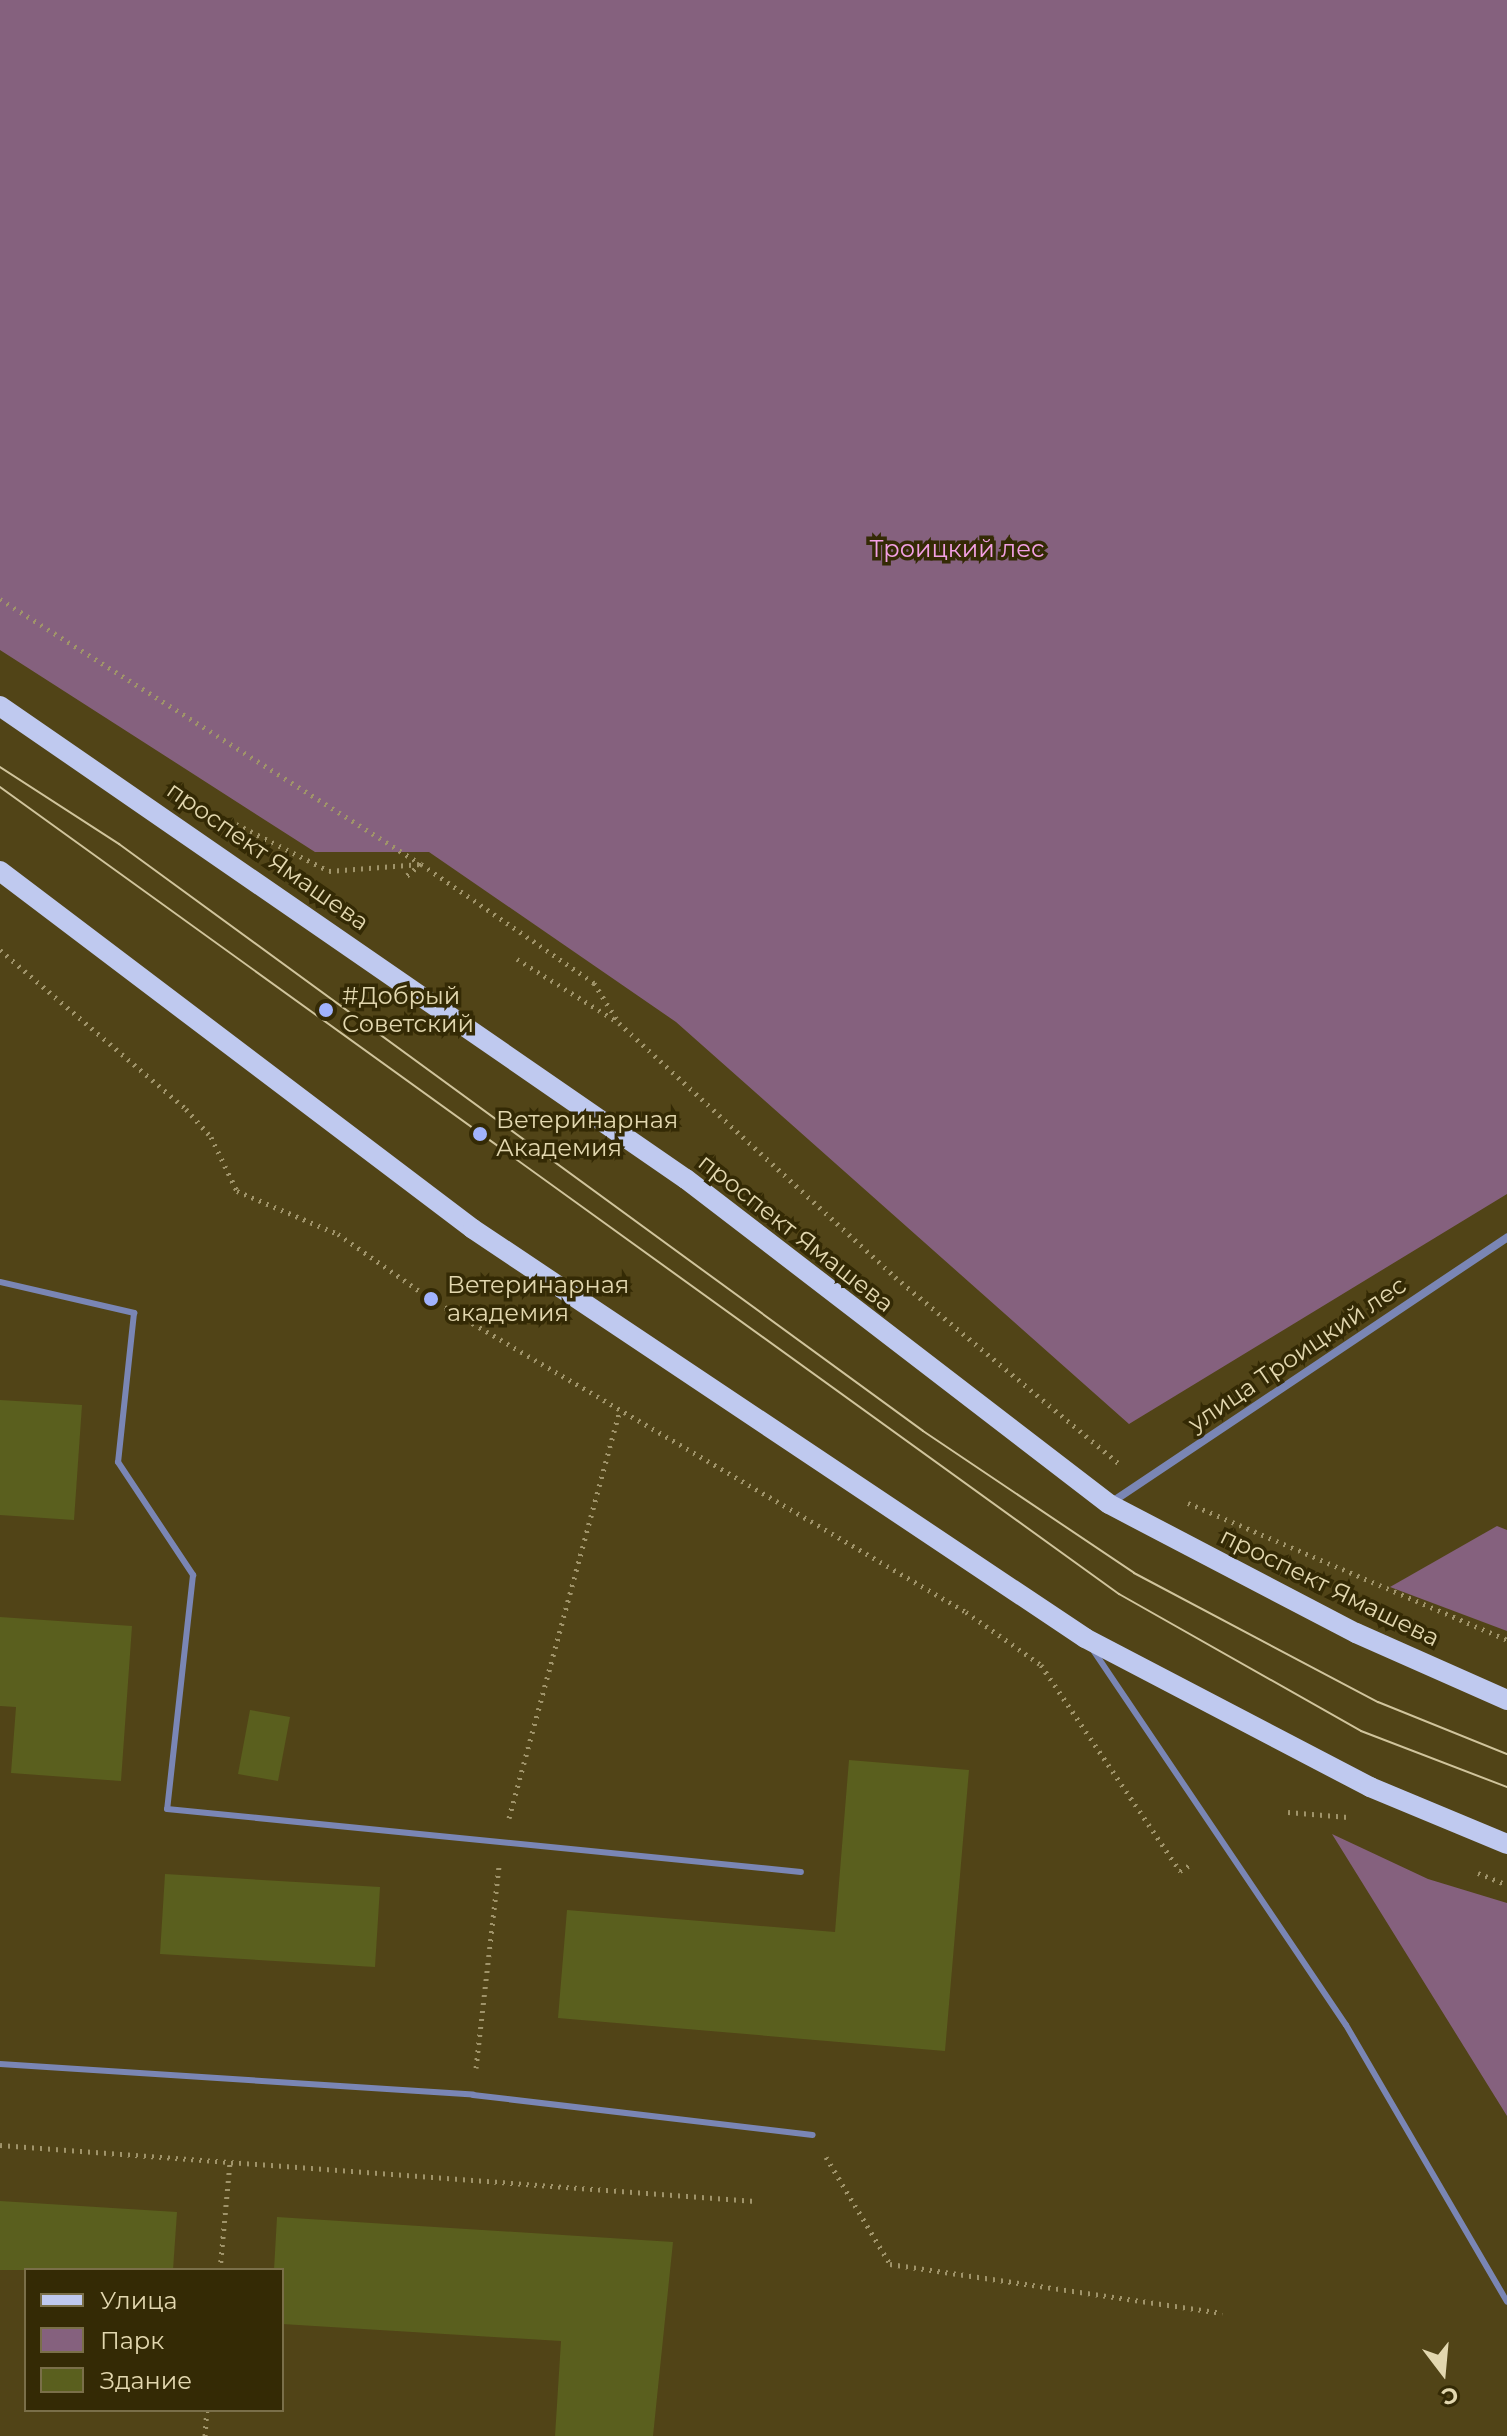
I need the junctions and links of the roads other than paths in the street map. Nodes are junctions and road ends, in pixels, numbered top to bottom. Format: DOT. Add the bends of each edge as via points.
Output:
graph roads {
  1 [pos="0,706"];
  2 [pos="0,871"];
  3 [pos="1507,1238"];
  4 [pos="0,1282"];
  5 [pos="1109,1504"];
  6 [pos="1085,1638"];
  7 [pos="1507,1700"];
  8 [pos="1507,1844"];
  9 [pos="801,1872"];
  10 [pos="0,2064"];
  11 [pos="813,2135"];
  12 [pos="1507,2302"];
  1 -- 5 [label="main road, проспект Ямашева" via="686,1179"];
  2 -- 6 [label="main road" via="473,1229"];
  3 -- 5 [label="street, улица Троицкий лес"];
  4 -- 9 [label="lane" via="134,1313 118,1462 193,1575 167,1809"];
  5 -- 7 [label="main road, проспект Ямашева" via="1356,1633"];
  6 -- 8 [label="main road" via="1370,1787"];
  6 -- 12 [label="lane" via="1346,2025"];
  10 -- 11 [label="lane" via="473,2095"];
}
